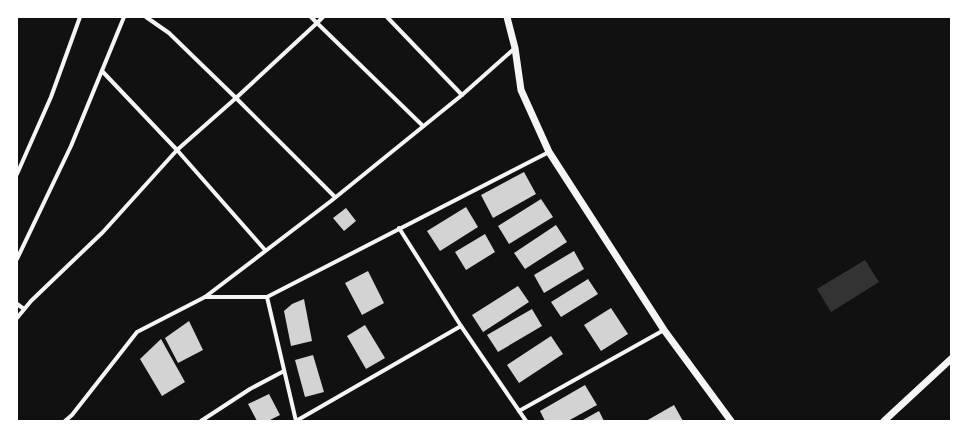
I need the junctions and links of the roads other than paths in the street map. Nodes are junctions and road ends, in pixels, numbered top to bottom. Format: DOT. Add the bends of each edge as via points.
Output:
graph roads {
  1 [pos="80,17"];
  2 [pos="124,17"];
  3 [pos="146,17"];
  4 [pos="311,17"];
  5 [pos="324,17"];
  6 [pos="387,17"];
  7 [pos="507,17"];
  8 [pos="317,23"];
  9 [pos="515,48"];
  10 [pos="102,71"];
  11 [pos="462,95"];
  12 [pos="236,98"];
  13 [pos="423,126"];
  14 [pos="177,150"];
  15 [pos="549,152"];
  16 [pos="17,174"];
  17 [pos="335,197"];
  18 [pos="399,228"];
  19 [pos="265,250"];
  20 [pos="17,259"];
  21 [pos="205,297"];
  22 [pos="267,297"];
  23 [pos="17,304"];
  24 [pos="24,309"];
  25 [pos="17,318"];
  26 [pos="461,326"];
  27 [pos="664,330"];
  28 [pos="951,359"];
  29 [pos="284,371"];
  30 [pos="520,411"];
  31 [pos="65,421"];
  32 [pos="201,421"];
  33 [pos="296,421"];
  34 [pos="526,421"];
  35 [pos="731,421"];
  36 [pos="884,421"];
  1 -- 16 [label="street" via="51,97"];
  2 -- 10 [label="street"];
  3 -- 12 [label="street" via="169,33"];
  4 -- 8 [label="street"];
  5 -- 8 [label="street"];
  6 -- 11 [label="street"];
  7 -- 9 [label="street"];
  8 -- 12 [label="street"];
  8 -- 13 [label="street"];
  9 -- 11 [label="street"];
  9 -- 15 [label="street" via="521,90"];
  10 -- 14 [label="street"];
  10 -- 20 [label="street" via="71,146"];
  11 -- 13 [label="street"];
  12 -- 14 [label="street"];
  12 -- 17 [label="street"];
  13 -- 17 [label="street"];
  14 -- 19 [label="street"];
  14 -- 24 [label="street" via="103,232"];
  15 -- 18 [label="street"];
  15 -- 27 [label="street"];
  17 -- 19 [label="street"];
  18 -- 22 [label="street"];
  18 -- 26 [label="street"];
  19 -- 21 [label="street"];
  21 -- 22 [label="street"];
  21 -- 31 [label="street" via="137,332"];
  22 -- 29 [label="street"];
  23 -- 24 [label="street"];
  24 -- 25 [label="street"];
  26 -- 30 [label="street"];
  26 -- 33 [label="street"];
  27 -- 30 [label="street"];
  27 -- 35 [label="street"];
  28 -- 36 [label="street"];
  29 -- 32 [label="street" via="250,389"];
  29 -- 33 [label="street"];
  30 -- 34 [label="street"];
}
